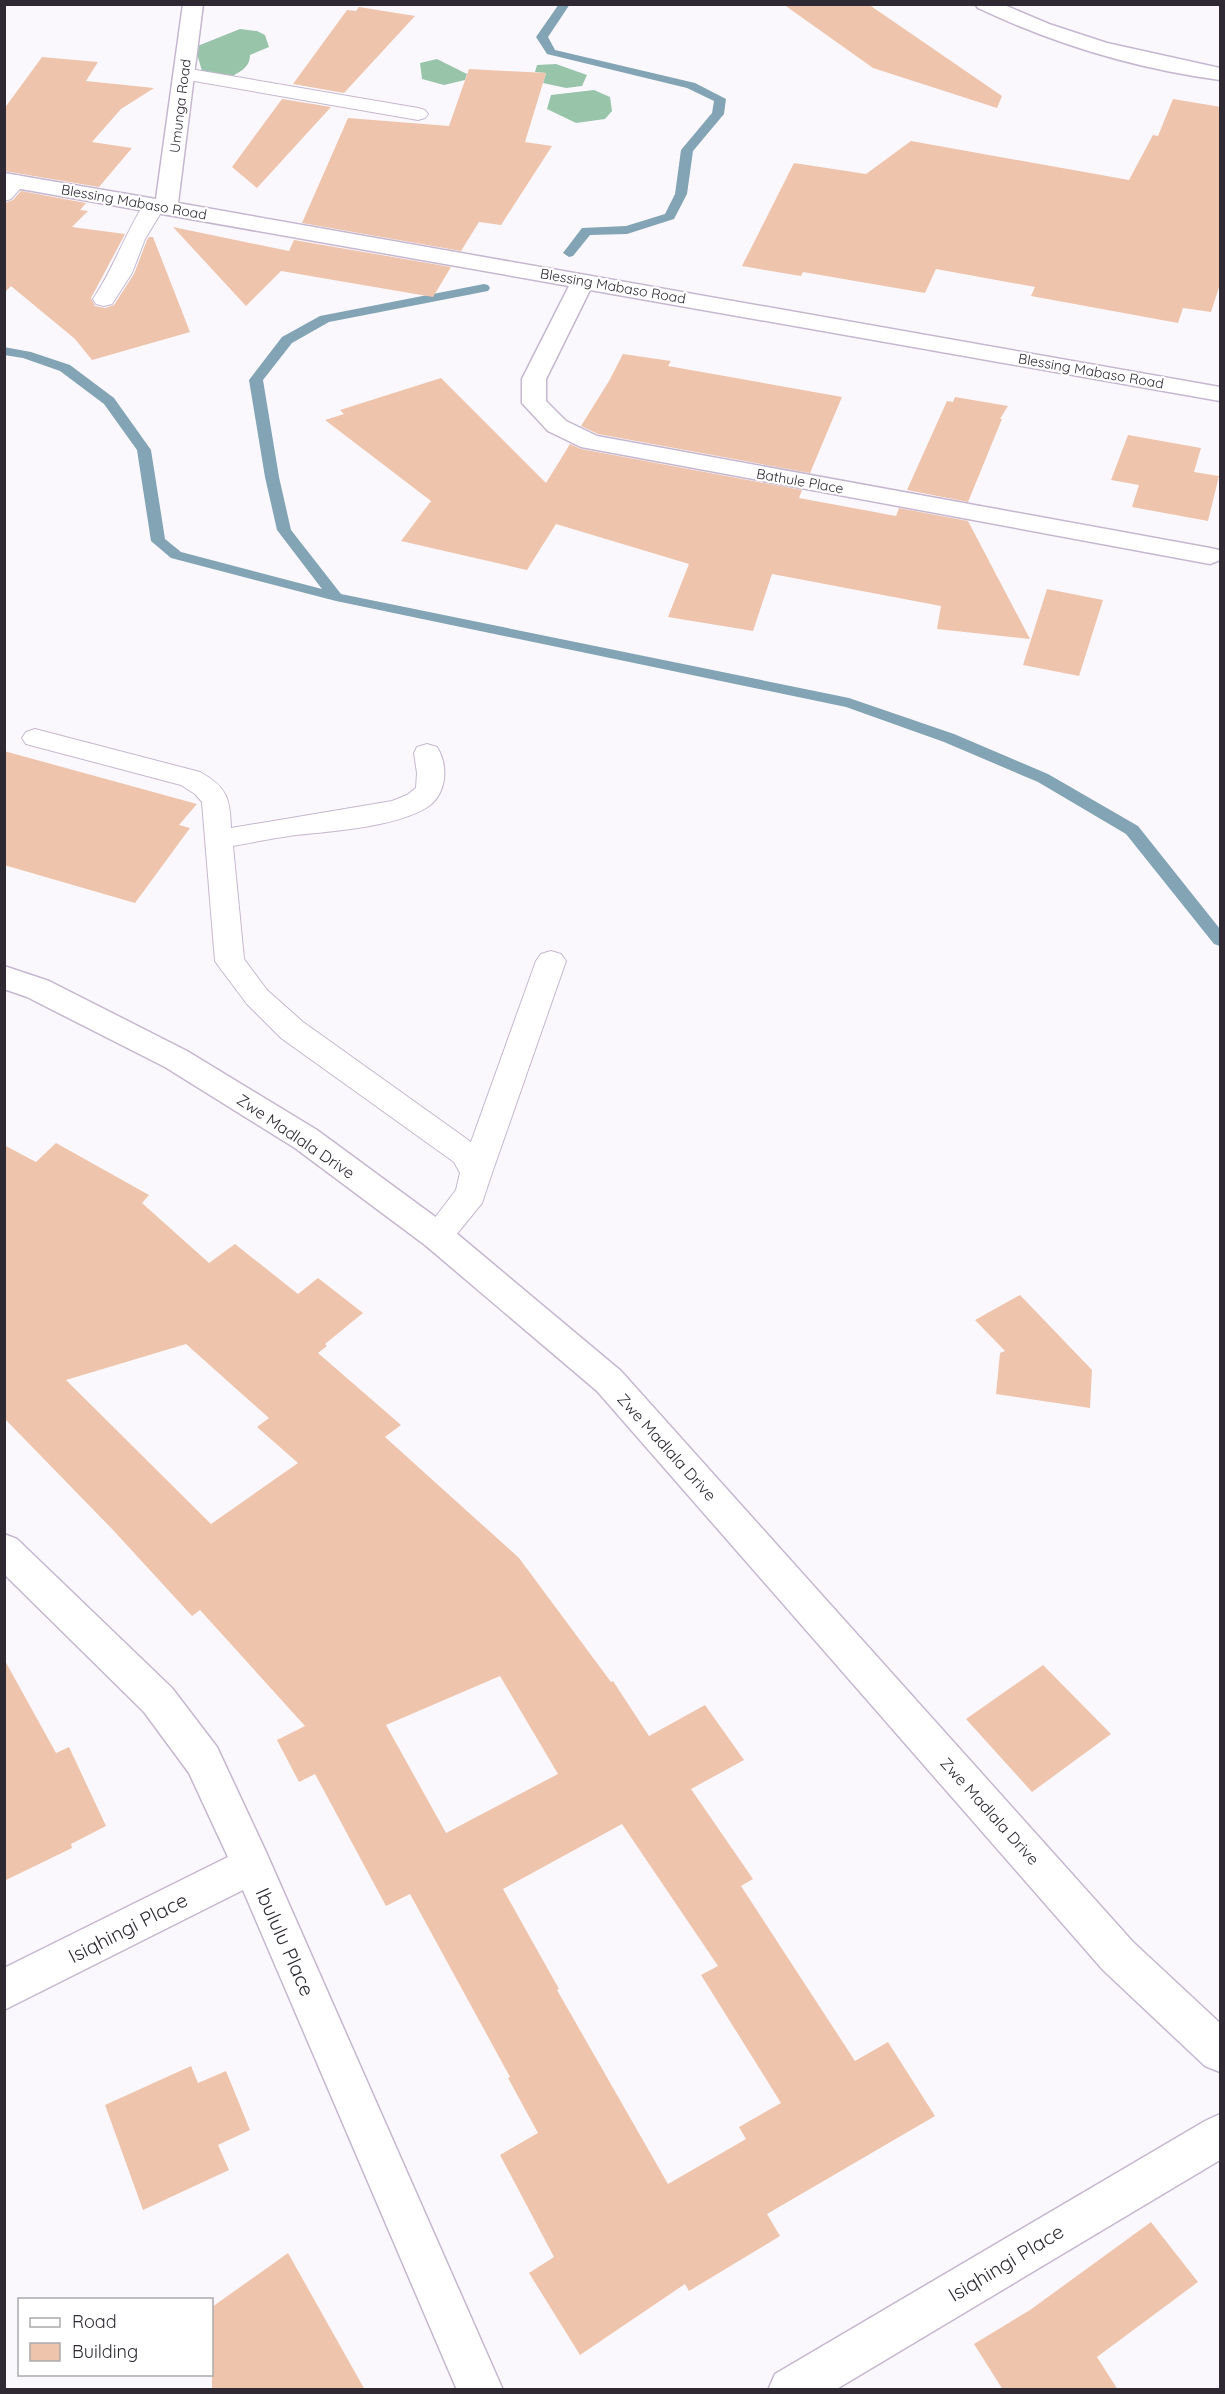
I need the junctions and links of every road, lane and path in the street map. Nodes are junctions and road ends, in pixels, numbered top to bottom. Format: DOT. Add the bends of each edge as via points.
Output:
graph roads {
  1 [pos="193,4"];
  2 [pos="985,4"];
  3 [pos="184,74"];
  4 [pos="1221,74"];
  5 [pos="418,114"];
  6 [pos="9,185"];
  7 [pos="160,207"];
  8 [pos="583,281"];
  9 [pos="104,299"];
  10 [pos="1221,394"];
  11 [pos="1210,556"];
  12 [pos="34,738"];
  13 [pos="427,753"];
  14 [pos="218,840"];
  15 [pos="551,961"];
  16 [pos="4,977"];
  17 [pos="476,1173"];
  18 [pos="437,1236"];
  19 [pos="4,1550"];
  20 [pos="252,1865"];
  21 [pos="4,1990"];
  22 [pos="1221,2051"];
  23 [pos="1221,2136"];
  24 [pos="480,2390"];
  25 [pos="791,2390"];
  1 -- 3 [label="street, Umunga Road"];
  2 -- 4 [label="street" via="1081,44 1158,64"];
  3 -- 5 [label="lane"];
  3 -- 7 [label="street, Umunga Road"];
  6 -- 7 [label="street, Blessing Mabaso Road"];
  7 -- 8 [label="street, Blessing Mabaso Road"];
  7 -- 9 [label="lane" via="134,239 122,273"];
  8 -- 10 [label="street, Blessing Mabaso Road"];
  8 -- 11 [label="street, Bathule Place" via="534,379 534,402 557,426 590,442"];
  12 -- 14 [label="lane" via="190,778 209,789 219,804"];
  13 -- 14 [label="lane" via="428,792 418,802 366,817"];
  14 -- 17 [label="lane" via="230,961 257,997 292,1030 465,1154"];
  15 -- 17 [label="lane"];
  16 -- 18 [label="street, Zwe Madlala Drive" via="38,989 176,1059 306,1139"];
  17 -- 18 [label="lane" via="471,1194"];
  18 -- 22 [label="street, Zwe Madlala Drive" via="609,1382 1118,1956"];
  19 -- 20 [label="street, Ibululu Place" via="164,1708 203,1760"];
  20 -- 21 [label="street, Isiqhingi Place"];
  20 -- 24 [label="street, Ibululu Place"];
  23 -- 25 [label="street, Isiqhingi Place"];
}
